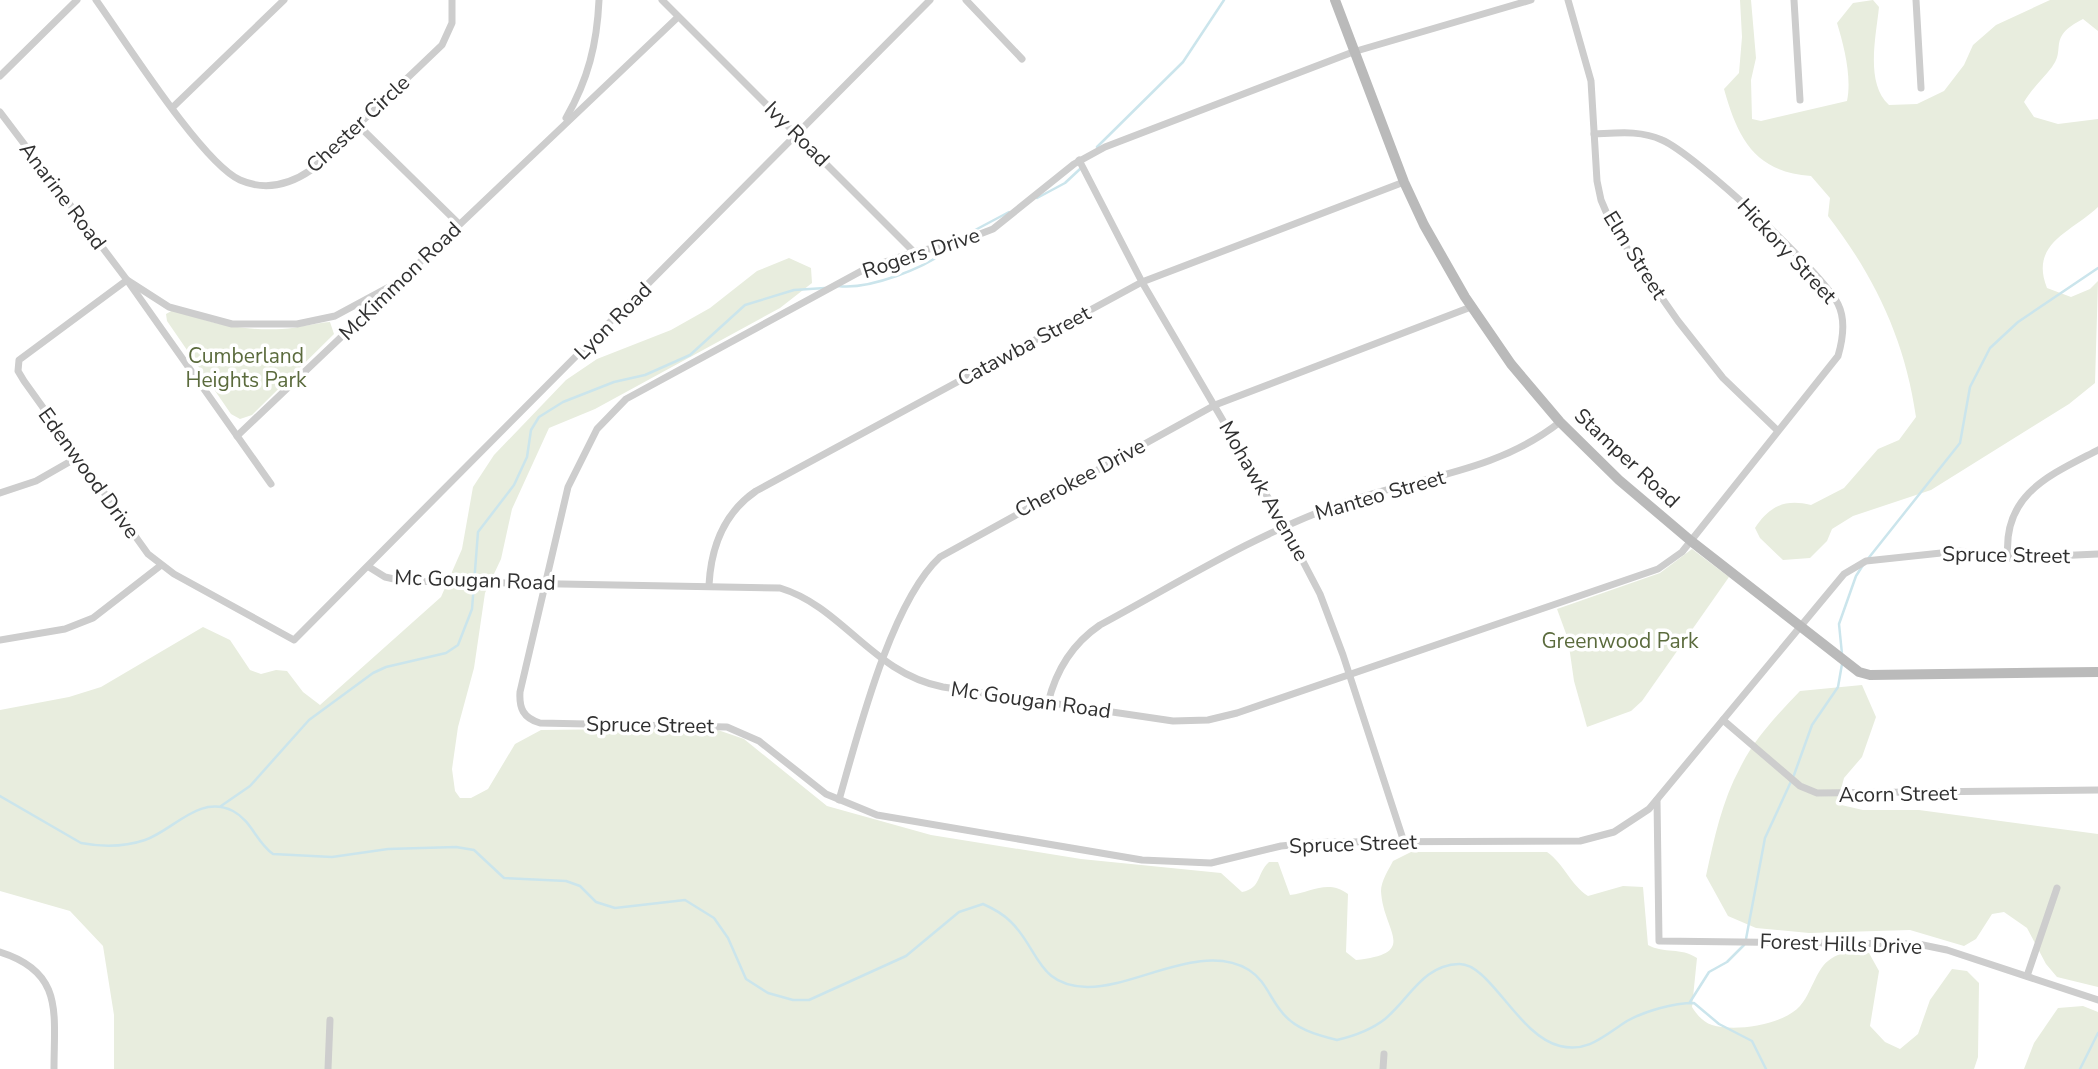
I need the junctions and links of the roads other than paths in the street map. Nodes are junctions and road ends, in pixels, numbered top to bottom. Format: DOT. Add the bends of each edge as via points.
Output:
graph roads {
  1 [pos="77,0"];
  2 [pos="96,0"];
  3 [pos="284,0"];
  4 [pos="452,0"];
  5 [pos="599,0"];
  6 [pos="662,0"];
  7 [pos="930,0"];
  8 [pos="966,0"];
  9 [pos="1335,0"];
  10 [pos="1531,0"];
  11 [pos="1568,0"];
  12 [pos="1794,0"];
  13 [pos="1916,0"];
  14 [pos="678,17"];
  15 [pos="1353,52"];
  16 [pos="1022,59"];
  17 [pos="0,76"];
  18 [pos="1921,88"];
  19 [pos="1800,100"];
  20 [pos="173,107"];
  21 [pos="0,112"];
  22 [pos="563,124"];
  23 [pos="358,125"];
  24 [pos="1594,134"];
  25 [pos="797,135"];
  26 [pos="1079,160"];
  27 [pos="1405,182"];
  28 [pos="458,224"];
  29 [pos="914,252"];
  30 [pos="127,280"];
  31 [pos="399,280"];
  32 [pos="1142,282"];
  33 [pos="1471,307"];
  34 [pos="1215,405"];
  35 [pos="1560,422"];
  36 [pos="1777,430"];
  37 [pos="237,436"];
  38 [pos="2098,450"];
  39 [pos="78,457"];
  40 [pos="271,485"];
  41 [pos="0,493"];
  42 [pos="1284,525"];
  43 [pos="1690,541"];
  44 [pos="2098,554"];
  45 [pos="2008,558"];
  46 [pos="160,566"];
  47 [pos="369,567"];
  48 [pos="545,583"];
  49 [pos="709,585"];
  50 [pos="1800,628"];
  51 [pos="0,640"];
  52 [pos="294,640"];
  53 [pos="883,662"];
  54 [pos="2098,672"];
  55 [pos="1349,674"];
  56 [pos="1048,703"];
  57 [pos="521,709"];
  58 [pos="1723,720"];
  59 [pos="2098,790"];
  60 [pos="839,800"];
  61 [pos="1657,800"];
  62 [pos="1404,842"];
  63 [pos="2057,888"];
  64 [pos="0,952"];
  65 [pos="2027,976"];
  66 [pos="2098,1000"];
  67 [pos="330,1020"];
  68 [pos="1384,1055"];
  69 [pos="54,1069"];
  70 [pos="328,1069"];
  71 [pos="1383,1069"];
  1 -- 17 [label="street"];
  2 -- 20 [label="street, Chester Circle"];
  3 -- 20 [label="street"];
  4 -- 23 [label="street, Chester Circle" via="452,23 442,45"];
  5 -- 22 [label="street, McKimmon Road" via="588,76"];
  6 -- 14 [label="street"];
  7 -- 25 [label="street, Lyon Road"];
  8 -- 16 [label="street"];
  9 -- 15 [label="street, Stamper Road"];
  10 -- 15 [label="street, Rogers Drive"];
  11 -- 24 [label="street, Elm Street" via="1591,81"];
  12 -- 19 [label="street"];
  13 -- 18 [label="street"];
  14 -- 22 [label="street, McKimmon Road"];
  14 -- 25 [label="street, Ivy Road"];
  15 -- 26 [label="street, Rogers Drive"];
  15 -- 27 [label="street, Stamper Road"];
  20 -- 23 [label="street, Chester Circle" via="219,166 238,179 261,186 301,177"];
  21 -- 30 [label="street, Anarine Road"];
  22 -- 28 [label="street, McKimmon Road"];
  23 -- 28 [label="street"];
  24 -- 36 [label="street, Elm Street" via="1599,190 1614,228 1723,378"];
  24 -- 36 [label="street, Hickory Street" via="1649,135 1684,153 1726,187 1831,293 1842,315 1838,356"];
  25 -- 29 [label="street, Ivy Road"];
  25 -- 47 [label="street, Lyon Road"];
  26 -- 29 [label="street, Rogers Drive" via="993,229 954,244"];
  26 -- 32 [label="street, Mohawk Avenue"];
  27 -- 32 [label="street, Catawba Street"];
  27 -- 33 [label="street, Stamper Road"];
  28 -- 31 [label="street, McKimmon Road"];
  29 -- 48 [label="street, Rogers Drive" via="865,269 682,366 617,407 597,429 573,476"];
  30 -- 31 [label="street, Anarine Road" via="153,299 186,313 232,324 279,326 335,316"];
  30 -- 37 [label="street, Anarine Road"];
  30 -- 39 [label="street, Edenwood Drive" via="23,355 18,365 24,381"];
  31 -- 37 [label="street, McKimmon Road"];
  32 -- 34 [label="street, Mohawk Avenue"];
  32 -- 49 [label="street, Catawba Street" via="746,497 719,536"];
  33 -- 34 [label="street, Cherokee Drive"];
  33 -- 35 [label="street, Stamper Road"];
  34 -- 42 [label="street, Mohawk Avenue"];
  34 -- 53 [label="street, Cherokee Drive" via="940,557 913,588"];
  35 -- 42 [label="street, Manteo Street" via="1531,443 1488,463 1359,498"];
  35 -- 43 [label="street, Stamper Road"];
  36 -- 43 [label="street, Hickory Street"];
  37 -- 40 [label="street, Anarine Road"];
  38 -- 45 [label="street" via="2050,474 2032,489 2012,519"];
  39 -- 41 [label="street" via="36,481"];
  39 -- 46 [label="street, Edenwood Drive"];
  42 -- 55 [label="street, Mohawk Avenue" via="1320,594"];
  42 -- 56 [label="street, Manteo Street" via="1090,632 1066,658"];
  43 -- 50 [label="street, Stamper Road"];
  43 -- 55 [label="street, Mc Gougan Road" via="1658,569"];
  44 -- 45 [label="street, Spruce Street"];
  45 -- 50 [label="street, Spruce Street" via="1961,551 1866,561 1844,574"];
  46 -- 51 [label="street" via="93,618 65,629"];
  46 -- 52 [label="street, Edenwood Drive"];
  47 -- 48 [label="street, Mc Gougan Road" via="385,577 403,580"];
  47 -- 52 [label="street, Lyon Road"];
  48 -- 49 [label="street, Mc Gougan Road"];
  48 -- 57 [label="street, Rogers Drive" via="520,692"];
  49 -- 53 [label="street, Mc Gougan Road" via="768,586 791,592 812,603"];
  50 -- 54 [label="street, Stamper Road" via="1848,666 1870,675"];
  50 -- 58 [label="street, Spruce Street"];
  53 -- 56 [label="street, Mc Gougan Road" via="932,685"];
  53 -- 60 [label="street, Cherokee Drive"];
  55 -- 56 [label="street, Mc Gougan Road" via="1220,718 1191,722"];
  55 -- 62 [label="street, Mohawk Avenue"];
  57 -- 60 [label="street, Spruce Street" via="540,723 715,725 738,730"];
  58 -- 59 [label="street, Acorn Street" via="1800,786 1816,793"];
  58 -- 61 [label="street, Spruce Street"];
  60 -- 62 [label="street, Spruce Street" via="901,820 1142,860 1211,863 1298,844"];
  61 -- 62 [label="street, Spruce Street" via="1630,824 1592,839"];
  61 -- 65 [label="street, Forest Hills Drive" via="1659,941 1918,944"];
  63 -- 65 [label="street"];
  64 -- 69 [label="street" via="28,963 48,984 54,1007"];
  65 -- 66 [label="street, Forest Hills Drive"];
  67 -- 70 [label="street"];
  68 -- 71 [label="street"];
}
